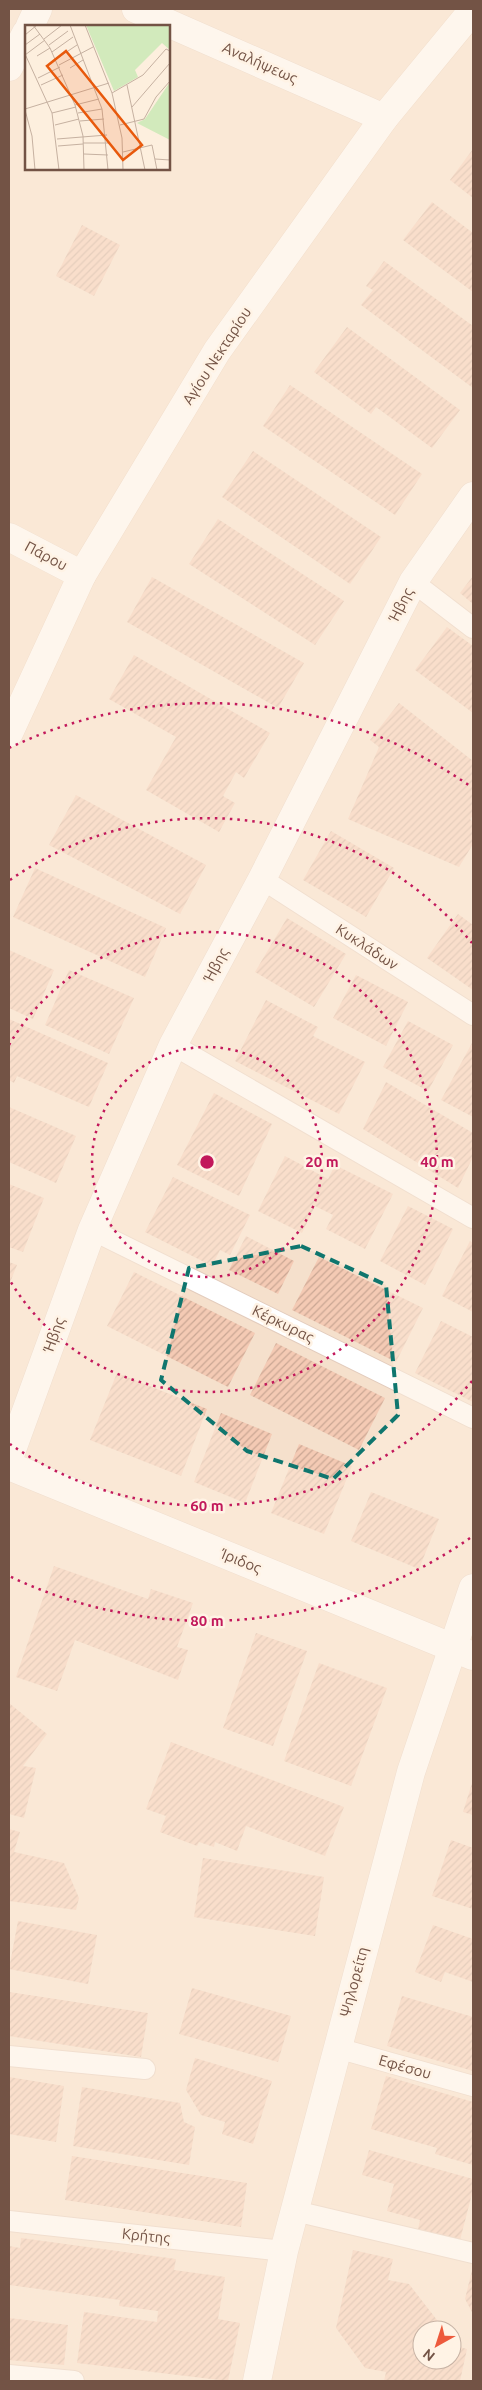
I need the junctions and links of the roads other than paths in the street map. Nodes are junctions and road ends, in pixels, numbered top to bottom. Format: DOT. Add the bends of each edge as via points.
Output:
graph roads {
  1 [pos="38,9"];
  2 [pos="136,9"];
  3 [pos="473,10"];
  4 [pos="30,25"];
  5 [pos="25,35"];
  6 [pos="9,67"];
  7 [pos="384,118"];
  8 [pos="473,496"];
  9 [pos="9,537"];
  10 [pos="82,575"];
  11 [pos="414,582"];
  12 [pos="473,628"];
  13 [pos="9,733"];
  14 [pos="262,879"];
  15 [pos="473,1015"];
  16 [pos="173,1045"];
  17 [pos="473,1218"];
  18 [pos="92,1230"];
  19 [pos="473,1418"];
  20 [pos="9,1458"];
  21 [pos="9,1466"];
  22 [pos="473,1588"];
  23 [pos="463,1651"];
  24 [pos="337,2048"];
  25 [pos="9,2056"];
  26 [pos="144,2069"];
  27 [pos="473,2086"];
  28 [pos="295,2211"];
  29 [pos="9,2221"];
  30 [pos="284,2251"];
  31 [pos="473,2253"];
  32 [pos="9,2375"];
  33 [pos="74,2381"];
  34 [pos="257,2381"];
  1 -- 4 [label="street"];
  2 -- 7 [label="street, Αναλήψεως"];
  3 -- 7 [label="street, Αγίου Νεκταρίου"];
  5 -- 6 [label="street"];
  7 -- 10 [label="street, Αγίου Νεκταρίου" via="217,350"];
  8 -- 11 [label="street, Ήβης"];
  9 -- 10 [label="street, Πάρου"];
  10 -- 13 [label="street, Αγίου Νεκταρίου"];
  11 -- 12 [label="lane"];
  11 -- 14 [label="street, Ήβης"];
  14 -- 15 [label="lane, Κυκλάδων"];
  14 -- 16 [label="street, Ήβης"];
  16 -- 17 [label="lane"];
  16 -- 18 [label="street, Ήβης"];
  18 -- 19 [label="lane, Κέρκυρας"];
  18 -- 20 [label="street, Ήβης"];
  21 -- 23 [label="street, Ίριδος"];
  22 -- 23 [label="street, Ψηλορείτη"];
  23 -- 24 [label="street, Ψηλορείτη" via="411,1772"];
  24 -- 27 [label="lane, Εφέσου"];
  24 -- 28 [label="street, Ψηλορείτη"];
  25 -- 26 [label="lane"];
  28 -- 30 [label="street, Ψηλορείτη"];
  28 -- 31 [label="lane"];
  29 -- 30 [label="lane, Κρήτης"];
  30 -- 34 [label="street, Ψηλορείτη"];
  32 -- 33 [label="lane"];
}
